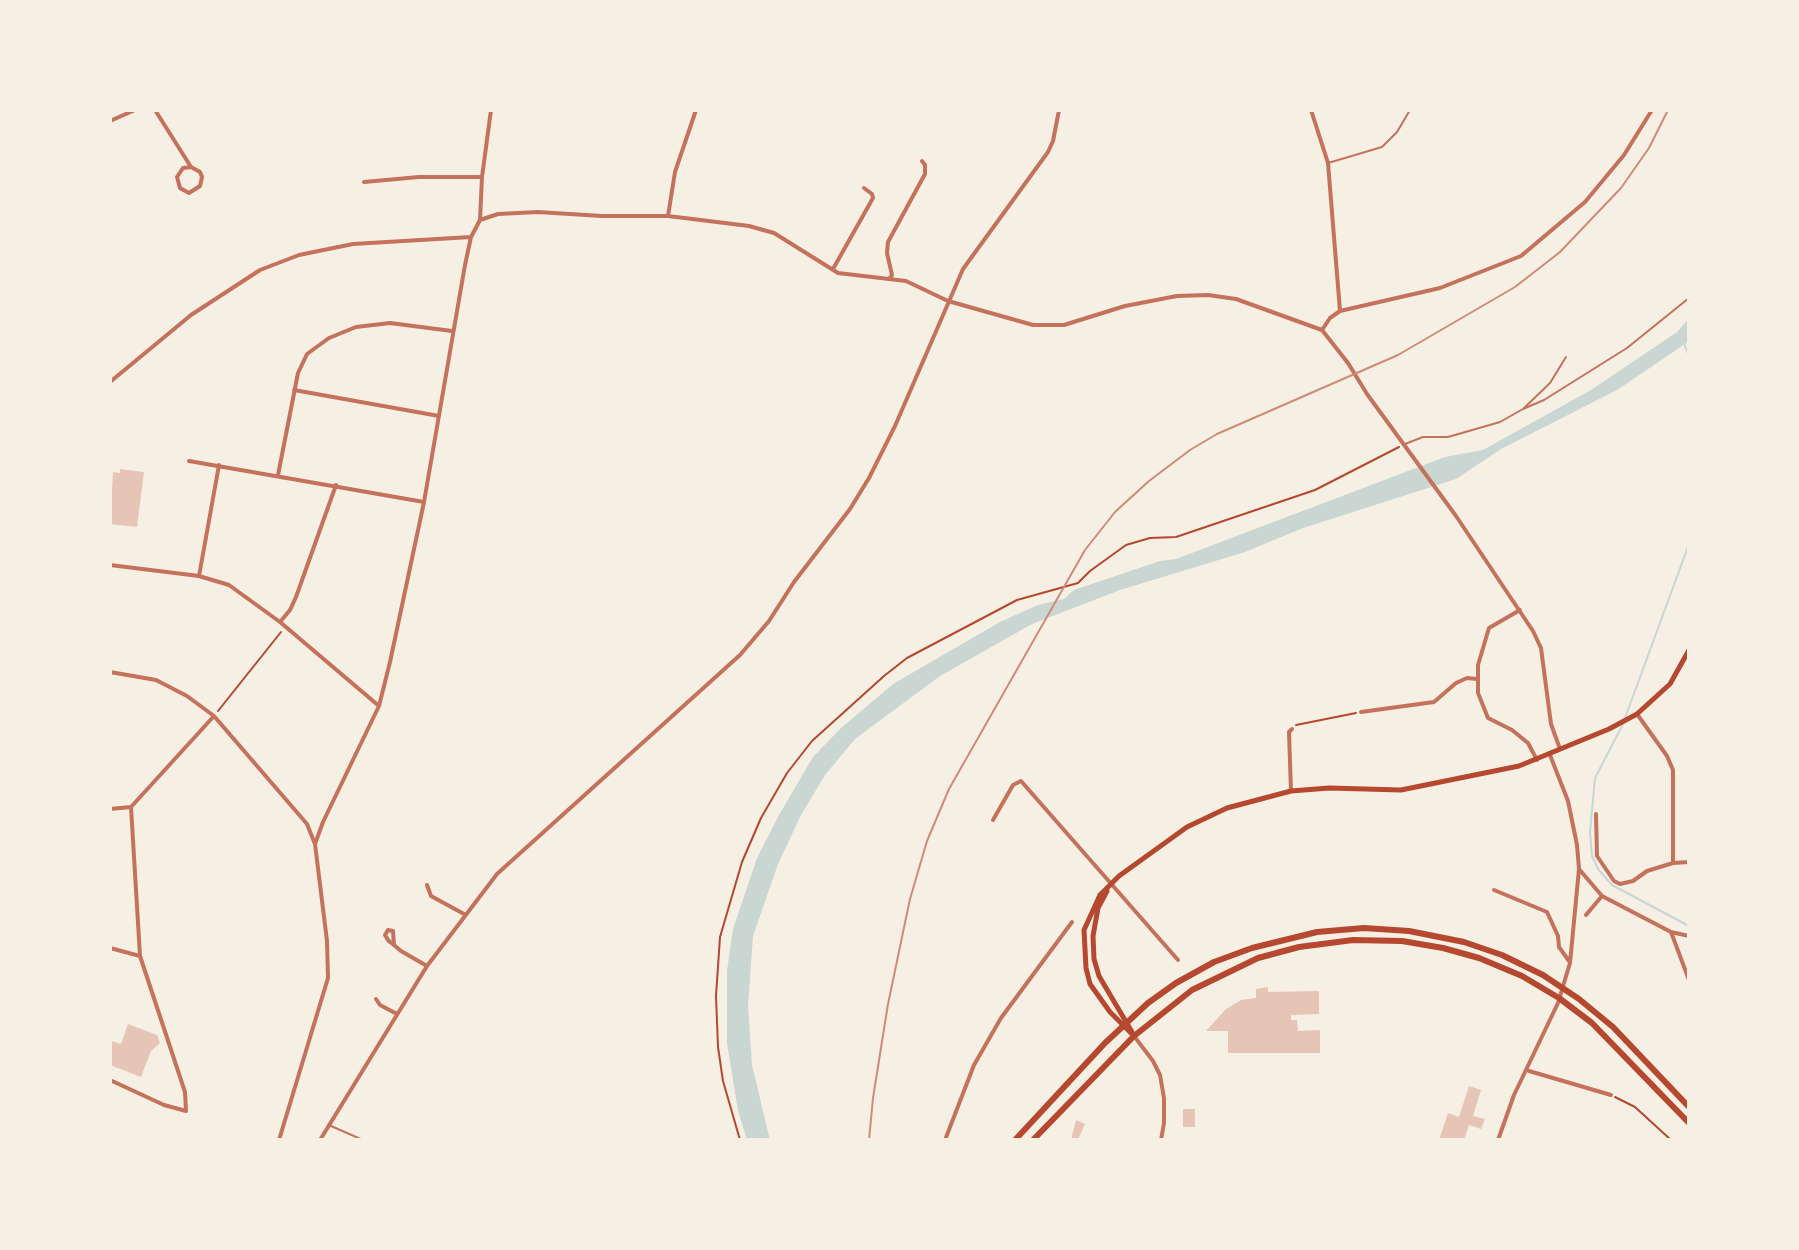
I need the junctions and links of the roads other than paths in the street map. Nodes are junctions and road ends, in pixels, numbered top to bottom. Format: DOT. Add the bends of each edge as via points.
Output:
graph roads {
  1 [pos="135,110"];
  2 [pos="155,110"];
  3 [pos="491,110"];
  4 [pos="696,110"];
  5 [pos="1059,110"];
  6 [pos="1311,110"];
  7 [pos="1410,110"];
  8 [pos="1652,110"];
  9 [pos="110,121"];
  10 [pos="922,161"];
  11 [pos="1328,163"];
  12 [pos="191,167"];
  13 [pos="482,177"];
  14 [pos="364,182"];
  15 [pos="864,188"];
  16 [pos="668,216"];
  17 [pos="480,220"];
  18 [pos="471,237"];
  19 [pos="110,243"];
  20 [pos="833,269"];
  21 [pos="110,276"];
  22 [pos="883,280"];
  23 [pos="1689,298"];
  24 [pos="948,301"];
  25 [pos="1340,311"];
  26 [pos="1322,330"];
  27 [pos="452,331"];
  28 [pos="1566,357"];
  29 [pos="110,382"];
  30 [pos="294,390"];
  31 [pos="1523,409"];
  32 [pos="439,416"];
  33 [pos="1404,445"];
  34 [pos="189,461"];
  35 [pos="219,465"];
  36 [pos="278,475"];
  37 [pos="336,485"];
  38 [pos="424,502"];
  39 [pos="110,565"];
  40 [pos="199,576"];
  41 [pos="1520,610"];
  42 [pos="280,622"];
  43 [pos="1689,650"];
  44 [pos="110,672"];
  45 [pos="1477,679"];
  46 [pos="379,706"];
  47 [pos="1361,712"];
  48 [pos="1635,715"];
  49 [pos="214,716"];
  50 [pos="1292,729"];
  51 [pos="1560,750"];
  52 [pos="1550,755"];
  53 [pos="1537,760"];
  54 [pos="1291,791"];
  55 [pos="131,807"];
  56 [pos="110,809"];
  57 [pos="1596,814"];
  58 [pos="993,820"];
  59 [pos="315,844"];
  60 [pos="1689,862"];
  61 [pos="1673,863"];
  62 [pos="1579,869"];
  63 [pos="427,885"];
  64 [pos="1110,885"];
  65 [pos="1494,890"];
  66 [pos="1602,896"];
  67 [pos="464,914"];
  68 [pos="1586,915"];
  69 [pos="1072,922"];
  70 [pos="1671,932"];
  71 [pos="1689,936"];
  72 [pos="394,945"];
  73 [pos="110,948"];
  74 [pos="140,956"];
  75 [pos="1178,960"];
  76 [pos="1570,963"];
  77 [pos="427,966"];
  78 [pos="1689,980"];
  79 [pos="376,999"];
  80 [pos="397,1014"];
  81 [pos="1125,1023"];
  82 [pos="1134,1036"];
  83 [pos="1528,1070"];
  84 [pos="110,1080"];
  85 [pos="1611,1095"];
  86 [pos="1689,1107"];
  87 [pos="1689,1123"];
  88 [pos="327,1125"];
  89 [pos="279,1140"];
  90 [pos="320,1140"];
  91 [pos="363,1140"];
  92 [pos="945,1140"];
  93 [pos="1015,1140"];
  94 [pos="1033,1140"];
  95 [pos="1161,1140"];
  96 [pos="1498,1140"];
  1 -- 9 [label="street"];
  2 -- 12 [label="street"];
  3 -- 13 [label="street"];
  4 -- 16 [label="street" via="675,172"];
  5 -- 24 [label="street" via="1048,152 973,253"];
  6 -- 11 [label="street"];
  7 -- 11 [label="lane" via="1382,147"];
  8 -- 25 [label="street" via="1585,202 1521,256 1440,288"];
  10 -- 22 [label="street" via="925,174 888,242 891,277"];
  11 -- 25 [label="street"];
  12 -- 12 [label="street" via="177,177 180,188 189,193 202,182 200,172"];
  13 -- 14 [label="street"];
  13 -- 17 [label="street"];
  15 -- 20 [label="street" via="873,198"];
  16 -- 17 [label="street" via="538,212"];
  16 -- 20 [label="street" via="774,233"];
  17 -- 18 [label="street"];
  18 -- 27 [label="street"];
  18 -- 29 [label="street" via="353,244 260,270 191,315"];
  19 -- 21 [label="street"];
  20 -- 22 [label="street"];
  22 -- 24 [label="street" via="906,281"];
  23 -- 31 [label="lane" via="1607,362"];
  24 -- 26 [label="street" via="1051,326 1177,296 1208,295 1236,299"];
  24 -- 67 [label="street" via="869,478 769,621 740,655 497,874"];
  25 -- 26 [label="street"];
  26 -- 33 [label="street"];
  27 -- 30 [label="street" via="390,323 356,327 307,354"];
  27 -- 32 [label="street"];
  28 -- 31 [label="lane" via="1550,383"];
  30 -- 32 [label="street"];
  30 -- 36 [label="street"];
  31 -- 33 [label="lane" via="1472,431 1423,437"];
  32 -- 38 [label="street"];
  33 -- 41 [label="street"];
  34 -- 35 [label="street"];
  35 -- 36 [label="street"];
  35 -- 40 [label="street"];
  36 -- 37 [label="street"];
  37 -- 38 [label="street"];
  37 -- 42 [label="street" via="296,597"];
  38 -- 46 [label="street"];
  39 -- 40 [label="street"];
  40 -- 42 [label="street" via="240,591"];
  41 -- 45 [label="street" via="1489,628"];
  41 -- 51 [label="street" via="1541,648 1551,724"];
  42 -- 46 [label="street"];
  43 -- 48 [label="main road" via="1670,684"];
  44 -- 49 [label="street" via="156,680"];
  45 -- 47 [label="street" via="1456,683 1434,702"];
  45 -- 53 [label="street" via="1488,718 1528,743"];
  46 -- 59 [label="street"];
  48 -- 51 [label="main road"];
  48 -- 61 [label="street" via="1673,770"];
  49 -- 55 [label="street"];
  49 -- 59 [label="street" via="307,824"];
  50 -- 54 [label="street"];
  51 -- 52 [label="main road"];
  52 -- 53 [label="main road"];
  52 -- 62 [label="street" via="1568,801"];
  53 -- 54 [label="main road" via="1401,790"];
  54 -- 64 [label="main road" via="1227,808 1187,827"];
  55 -- 56 [label="street"];
  55 -- 74 [label="street"];
  57 -- 61 [label="street" via="1597,856 1614,881 1633,881"];
  58 -- 64 [label="street" via="1013,785 1021,781"];
  59 -- 89 [label="street" via="328,978"];
  60 -- 61 [label="street"];
  62 -- 66 [label="street"];
  62 -- 76 [label="street"];
  63 -- 67 [label="street" via="431,896"];
  64 -- 75 [label="street"];
  64 -- 81 [label="main road" via="1098,908 1094,959"];
  64 -- 81 [label="main road" via="1084,930 1085,959 1090,984"];
  65 -- 76 [label="street" via="1547,912"];
  66 -- 68 [label="street"];
  66 -- 70 [label="street"];
  67 -- 77 [label="street"];
  69 -- 92 [label="street" via="1001,1018 974,1065"];
  70 -- 71 [label="street"];
  70 -- 78 [label="street"];
  72 -- 77 [label="street"];
  73 -- 74 [label="street"];
  74 -- 84 [label="street" via="185,1092 186,1111"];
  76 -- 83 [label="street"];
  77 -- 80 [label="street"];
  79 -- 80 [label="street"];
  80 -- 88 [label="street"];
  81 -- 82 [label="main road"];
  81 -- 86 [label="main road" via="1176,983 1214,962 1271,942 1339,930 1430,934 1483,948 1543,975 1579,999"];
  81 -- 93 [label="main road"];
  82 -- 87 [label="main road" via="1192,990 1258,958 1321,943 1377,940 1443,948 1500,966 1574,1009"];
  82 -- 94 [label="main road"];
  82 -- 95 [label="street" via="1160,1075"];
  83 -- 85 [label="street"];
  83 -- 96 [label="street"];
  88 -- 90 [label="street"];
  88 -- 91 [label="lane"];
}
